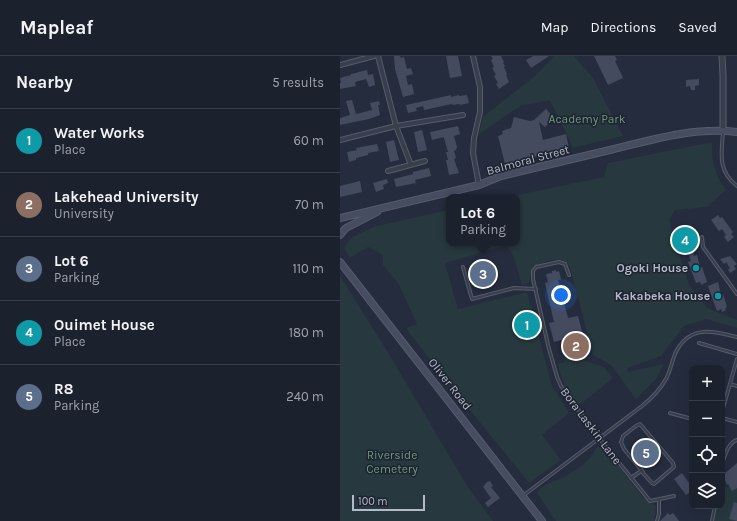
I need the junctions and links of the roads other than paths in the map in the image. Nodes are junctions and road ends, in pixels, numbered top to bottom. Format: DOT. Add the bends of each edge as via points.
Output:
graph roads {
  1 [pos="374,56"];
  2 [pos="378,56"];
  3 [pos="474,56"];
  4 [pos="722,56"];
  5 [pos="340,65"];
  6 [pos="463,115"];
  7 [pos="396,126"];
  8 [pos="723,130"];
  9 [pos="737,132"];
  10 [pos="340,140"];
  11 [pos="425,161"];
  12 [pos="411,165"];
  13 [pos="388,171"];
  14 [pos="479,185"];
  15 [pos="737,186"];
  16 [pos="388,207"];
  17 [pos="340,218"];
  18 [pos="340,235"];
  19 [pos="702,237"];
  20 [pos="340,262"];
  21 [pos="463,267"];
  22 [pos="569,275"];
  23 [pos="536,289"];
  24 [pos="737,294"];
  25 [pos="737,337"];
  26 [pos="699,343"];
  27 [pos="737,354"];
  28 [pos="737,359"];
  29 [pos="730,384"];
  30 [pos="737,386"];
  31 [pos="725,402"];
  32 [pos="670,413"];
  33 [pos="689,418"];
  34 [pos="725,419"];
  35 [pos="737,422"];
  36 [pos="600,439"];
  37 [pos="737,440"];
  38 [pos="725,455"];
  39 [pos="643,472"];
  40 [pos="631,478"];
  41 [pos="523,496"];
  42 [pos="674,496"];
  43 [pos="659,499"];
  44 [pos="714,509"];
  45 [pos="542,521"];
  46 [pos="657,521"];
  47 [pos="712,521"];
  1 -- 5 [label="street"];
  2 -- 7 [label="street"];
  3 -- 14 [label="street" via="480,87 480,112 473,153"];
  4 -- 8 [label="street"];
  6 -- 7 [label="street"];
  7 -- 10 [label="street"];
  7 -- 12 [label="street"];
  8 -- 9 [label="main road, Balmoral Street"];
  8 -- 14 [label="main road, Balmoral Street" via="694,132 646,141 502,176"];
  8 -- 15 [label="lane" via="722,165 727,176"];
  11 -- 12 [label="street"];
  12 -- 13 [label="street"];
  14 -- 16 [label="main road, Balmoral Street"];
  16 -- 17 [label="main road, Balmoral Street"];
  16 -- 18 [label="main road" via="346,228"];
  19 -- 24 [label="lane" via="703,248"];
  20 -- 41 [label="main road, Oliver Road"];
  21 -- 23 [label="lane" via="472,299 514,288"];
  22 -- 23 [label="lane, Bora Laskin Lane" via="565,264 559,262 536,267 533,271"];
  23 -- 36 [label="lane, Bora Laskin Lane" via="561,386"];
  25 -- 36 [label="lane" via="707,331 688,338 677,350 666,378 656,394"];
  26 -- 27 [label="lane"];
  28 -- 29 [label="lane"];
  29 -- 30 [label="lane"];
  29 -- 31 [label="lane"];
  32 -- 33 [label="lane"];
  34 -- 35 [label="lane"];
  36 -- 40 [label="lane, Bora Laskin Lane"];
  36 -- 41 [label="lane"];
  37 -- 38 [label="lane"];
  39 -- 39 [label="lane" via="654,484 674,467 640,424 623,436 621,442"];
  39 -- 40 [label="lane" via="639,471"];
  40 -- 43 [label="lane, Bora Laskin Lane" via="650,501"];
  41 -- 45 [label="main road, Oliver Road"];
  42 -- 43 [label="lane"];
  43 -- 46 [label="lane"];
  44 -- 47 [label="lane"];
}
